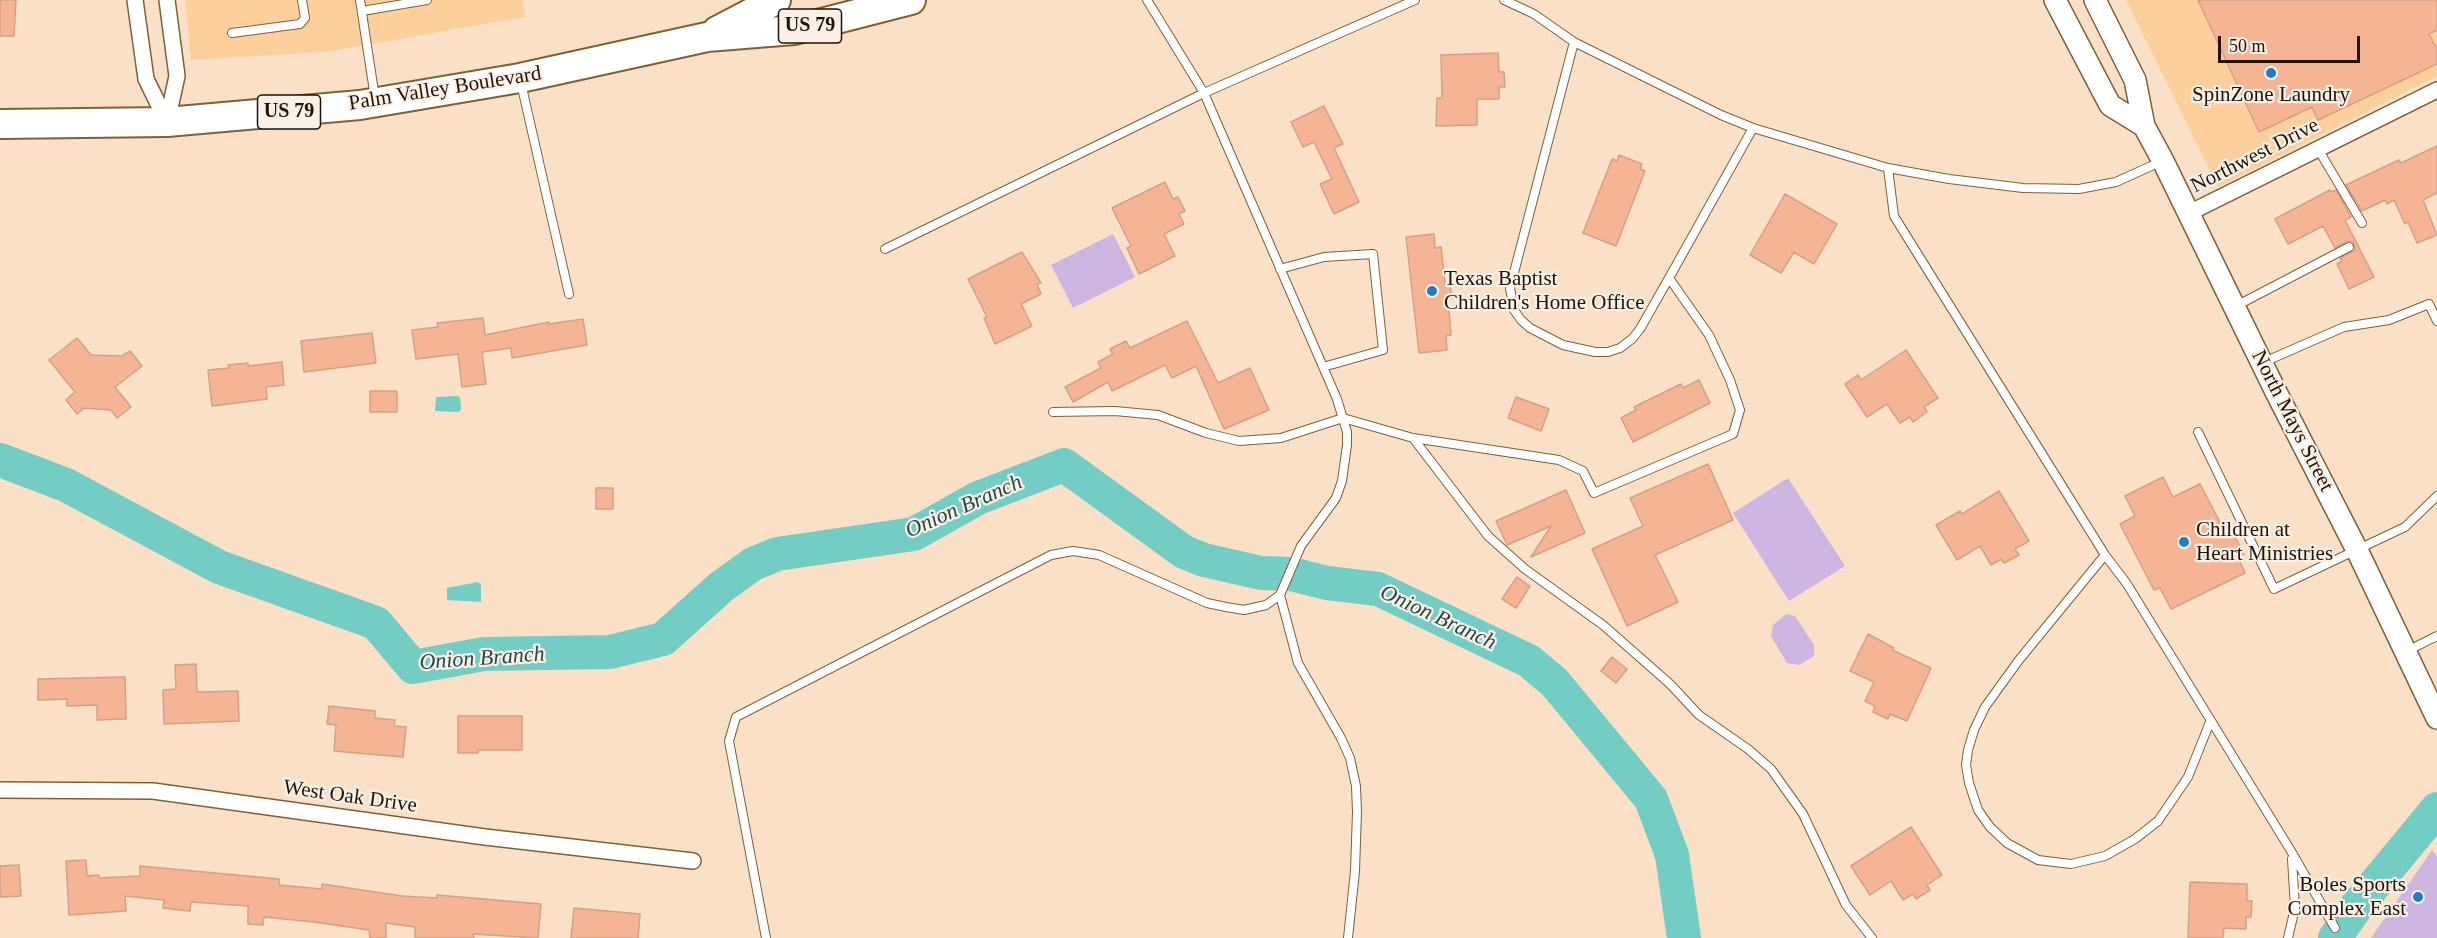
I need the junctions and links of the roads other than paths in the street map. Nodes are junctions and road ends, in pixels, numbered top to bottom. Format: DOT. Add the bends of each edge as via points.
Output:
graph roads {
  1 [pos="135,0"];
  2 [pos="167,0"];
  3 [pos="302,0"];
  4 [pos="360,0"];
  5 [pos="427,0"];
  6 [pos="776,0"];
  7 [pos="911,0"];
  8 [pos="1146,0"];
  9 [pos="1415,0"];
  10 [pos="1504,0"];
  11 [pos="2055,0"];
  12 [pos="2095,0"];
  13 [pos="362,11"];
  14 [pos="232,33"];
  15 [pos="707,37"];
  16 [pos="1574,42"];
  17 [pos="520,78"];
  18 [pos="1204,93"];
  19 [pos="2436,93"];
  20 [pos="375,102"];
  21 [pos="166,122"];
  22 [pos="0,124"];
  23 [pos="2144,126"];
  24 [pos="1753,128"];
  25 [pos="2318,149"];
  26 [pos="2163,161"];
  27 [pos="1888,168"];
  28 [pos="2189,213"];
  29 [pos="2362,224"];
  30 [pos="2349,247"];
  31 [pos="885,249"];
  32 [pos="1280,269"];
  33 [pos="1669,278"];
  34 [pos="569,294"];
  35 [pos="2235,306"];
  36 [pos="2437,321"];
  37 [pos="2262,363"];
  38 [pos="1323,367"];
  39 [pos="1053,412"];
  40 [pos="1343,418"];
  41 [pos="2198,432"];
  42 [pos="1413,438"];
  43 [pos="2437,496"];
  44 [pos="2357,550"];
  45 [pos="2105,555"];
  46 [pos="1280,595"];
  47 [pos="2437,636"];
  48 [pos="2405,652"];
  49 [pos="2437,718"];
  50 [pos="2210,722"];
  51 [pos="0,790"];
  52 [pos="2291,851"];
  53 [pos="693,861"];
  54 [pos="2335,928"];
  55 [pos="766,938"];
  56 [pos="1348,938"];
  57 [pos="1872,938"];
  58 [pos="2288,938"];
  1 -- 21 [label="street" via="146,79"];
  2 -- 21 [label="street" via="177,75"];
  3 -- 14 [label="lane" via="305,18 300,24"];
  4 -- 13 [label="lane"];
  5 -- 13 [label="lane"];
  6 -- 15 [label="highway, Palm Valley Boulevard / US 79"];
  7 -- 15 [label="highway, Palm Valley Boulevard / US 79" via="794,30"];
  8 -- 18 [label="lane"];
  9 -- 18 [label="lane"];
  10 -- 16 [label="lane" via="1534,14"];
  11 -- 23 [label="main road, North Mays Street" via="2110,105"];
  12 -- 23 [label="main road, North Mays Street" via="2135,80"];
  13 -- 20 [label="lane"];
  15 -- 17 [label="highway, Palm Valley Boulevard / US 79"];
  16 -- 24 [label="lane"];
  16 -- 33 [label="lane" via="1513,272 1510,288 1514,310 1530,328 1563,345 1608,352 1620,348 1636,334"];
  17 -- 20 [label="highway, Palm Valley Boulevard / US 79"];
  17 -- 34 [label="lane"];
  18 -- 31 [label="lane"];
  18 -- 32 [label="lane"];
  19 -- 25 [label="street, Northwest Drive"];
  20 -- 21 [label="highway, Palm Valley Boulevard / US 79"];
  21 -- 22 [label="highway, Palm Valley Boulevard / US 79"];
  23 -- 26 [label="main road, North Mays Street"];
  24 -- 27 [label="lane"];
  24 -- 33 [label="lane"];
  25 -- 28 [label="street, Northwest Drive"];
  25 -- 29 [label="lane"];
  26 -- 27 [label="lane" via="2116,182 2079,189 2002,186"];
  26 -- 28 [label="main road, North Mays Street"];
  27 -- 45 [label="lane" via="1894,216"];
  28 -- 35 [label="main road, North Mays Street"];
  30 -- 35 [label="lane"];
  32 -- 38 [label="lane"];
  32 -- 38 [label="lane" via="1324,257 1373,254 1383,350"];
  33 -- 42 [label="lane" via="1700,320 1730,380 1740,410 1733,434 1594,492 1583,471 1559,460"];
  35 -- 37 [label="main road, North Mays Street"];
  36 -- 37 [label="lane" via="2429,304 2389,320 2344,327"];
  37 -- 44 [label="main road, North Mays Street"];
  38 -- 40 [label="lane"];
  39 -- 40 [label="lane" via="1158,414 1206,434 1239,441 1281,438"];
  40 -- 42 [label="lane"];
  40 -- 46 [label="lane" via="1347,445 1342,482 1330,508 1301,546"];
  41 -- 44 [label="lane" via="2274,589"];
  42 -- 57 [label="lane" via="1488,536 1525,569 1602,625 1670,684 1699,715 1771,769 1803,814 1846,905"];
  43 -- 44 [label="lane" via="2405,527"];
  44 -- 48 [label="main road, North Mays Street"];
  45 -- 50 [label="lane" via="2127,584"];
  45 -- 50 [label="lane" via="1985,707 1966,765 1978,810 2007,843 2038,860 2071,864 2105,856 2158,821 2188,777"];
  46 -- 55 [label="lane" via="1266,605 1235,609 1207,603 1099,555 1073,551 1051,555 736,717 729,741"];
  46 -- 56 [label="lane" via="1296,657 1341,738 1356,786 1355,872"];
  47 -- 48 [label="lane"];
  48 -- 49 [label="main road, North Mays Street"];
  50 -- 52 [label="lane"];
  51 -- 53 [label="street, West Oak Drive" via="153,791"];
  52 -- 54 [label="lane"];
  52 -- 58 [label="lane" via="2295,908"];
}
